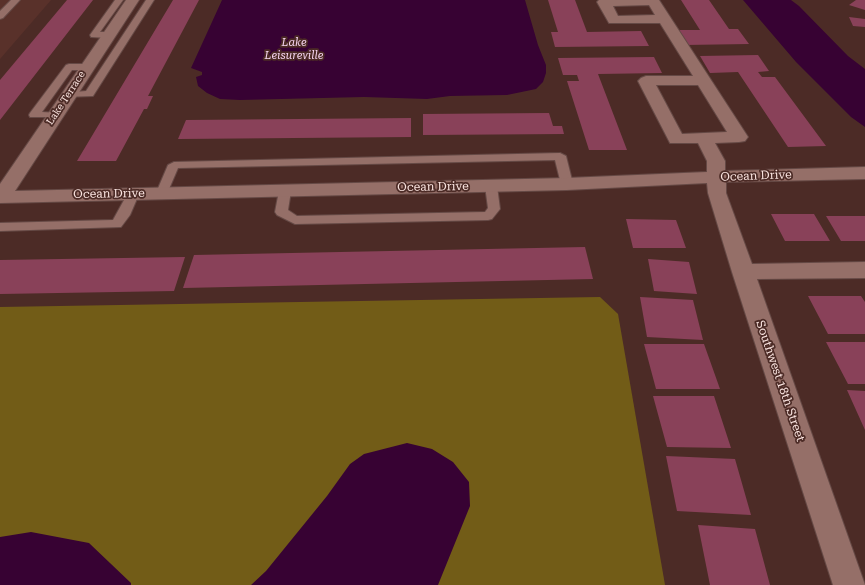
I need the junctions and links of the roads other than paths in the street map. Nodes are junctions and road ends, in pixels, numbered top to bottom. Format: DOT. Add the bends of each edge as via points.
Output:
graph roads {
  1 [pos="16,0"];
  2 [pos="133,0"];
  3 [pos="150,0"];
  4 [pos="121,8"];
  5 [pos="140,15"];
  6 [pos="0,16"];
  7 [pos="664,19"];
  8 [pos="87,67"];
  9 [pos="703,80"];
  10 [pos="68,95"];
  11 [pos="54,115"];
  12 [pos="704,138"];
  13 [pos="865,173"];
  14 [pos="717,177"];
  15 [pos="567,184"];
  16 [pos="491,186"];
  17 [pos="285,191"];
  18 [pos="162,193"];
  19 [pos="133,194"];
  20 [pos="1,197"];
  21 [pos="0,227"];
  22 [pos="865,270"];
  23 [pos="743,272"];
  24 [pos="849,585"];
  1 -- 6 [label="lane"];
  2 -- 4 [label="street, Lake Terrace"];
  3 -- 5 [label="lane"];
  4 -- 5 [label="lane"];
  4 -- 8 [label="street, Lake Terrace" via="109,35"];
  5 -- 10 [label="lane" via="89,94"];
  7 -- 9 [label="street"];
  8 -- 10 [label="street, Lake Terrace"];
  8 -- 11 [label="lane" via="69,67 34,115"];
  9 -- 12 [label="street" via="739,137"];
  9 -- 12 [label="street" via="646,82 676,139"];
  10 -- 11 [label="street, Lake Terrace"];
  11 -- 20 [label="street, Lake Terrace"];
  12 -- 14 [label="street, Southwest 18th Street" via="716,161"];
  13 -- 14 [label="street, Ocean Drive"];
  14 -- 15 [label="street, Ocean Drive"];
  14 -- 23 [label="street, Southwest 18th Street" via="717,193"];
  15 -- 16 [label="street, Ocean Drive"];
  15 -- 18 [label="lane" via="560,156 190,164 174,165"];
  16 -- 17 [label="street, Ocean Drive"];
  16 -- 17 [label="lane" via="494,209 488,216 295,220 281,212"];
  17 -- 18 [label="street, Ocean Drive"];
  18 -- 19 [label="street, Ocean Drive"];
  19 -- 20 [label="street, Ocean Drive"];
  19 -- 21 [label="lane" via="117,224"];
  22 -- 23 [label="street"];
  23 -- 24 [label="street, Southwest 18th Street"];
}
